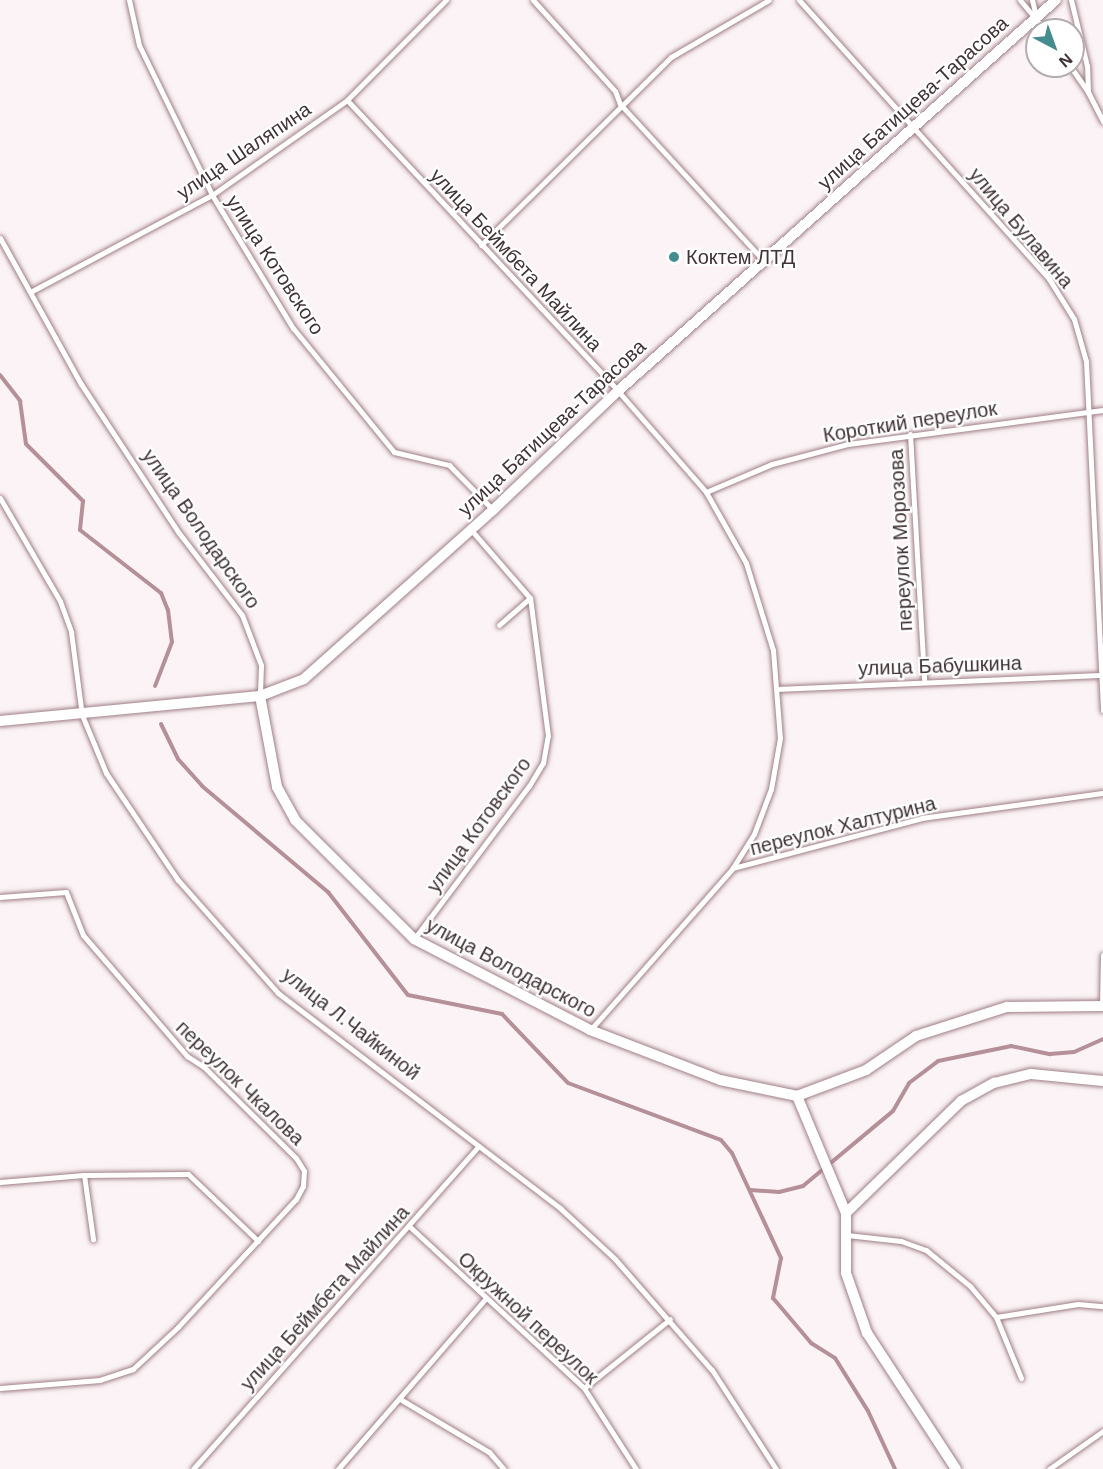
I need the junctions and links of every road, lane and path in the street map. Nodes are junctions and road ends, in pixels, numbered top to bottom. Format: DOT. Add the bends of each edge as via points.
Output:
graph roads {
  1 [pos="129,0"];
  2 [pos="446,0"];
  3 [pos="533,0"];
  4 [pos="770,0"];
  5 [pos="799,0"];
  6 [pos="1020,0"];
  7 [pos="1032,0"];
  8 [pos="1056,0"];
  9 [pos="1071,0"];
  10 [pos="1036,18"];
  11 [pos="1025,28"];
  12 [pos="1078,78"];
  13 [pos="1088,92"];
  14 [pos="347,100"];
  15 [pos="620,104"];
  16 [pos="1103,121"];
  17 [pos="913,125"];
  18 [pos="212,195"];
  19 [pos="0,238"];
  20 [pos="481,245"];
  21 [pos="764,260"];
  22 [pos="32,291"];
  23 [pos="618,391"];
  24 [pos="1103,410"];
  25 [pos="1089,411"];
  26 [pos="910,434"];
  27 [pos="706,492"];
  28 [pos="0,498"];
  29 [pos="493,510"];
  30 [pos="470,529"];
  31 [pos="530,598"];
  32 [pos="500,625"];
  33 [pos="1102,675"];
  34 [pos="924,680"];
  35 [pos="779,689"];
  36 [pos="260,696"];
  37 [pos="1103,711"];
  38 [pos="82,715"];
  39 [pos="0,721"];
  40 [pos="1103,793"];
  41 [pos="733,868"];
  42 [pos="0,897"];
  43 [pos="414,939"];
  44 [pos="1103,955"];
  45 [pos="1102,1006"];
  46 [pos="590,1030"];
  47 [pos="1103,1080"];
  48 [pos="797,1096"];
  49 [pos="479,1146"];
  50 [pos="84,1175"];
  51 [pos="0,1182"];
  52 [pos="846,1213"];
  53 [pos="409,1226"];
  54 [pos="847,1234"];
  55 [pos="93,1239"];
  56 [pos="258,1241"];
  57 [pos="485,1299"];
  58 [pos="1103,1306"];
  59 [pos="996,1317"];
  60 [pos="670,1319"];
  61 [pos="1021,1378"];
  62 [pos="0,1388"];
  63 [pos="584,1388"];
  64 [pos="400,1399"];
  65 [pos="1103,1431"];
  66 [pos="193,1469"];
  67 [pos="338,1469"];
  68 [pos="504,1469"];
  69 [pos="636,1469"];
  70 [pos="776,1469"];
  71 [pos="956,1469"];
  72 [pos="1049,1469"];
  1 -- 18 [label="lane, улица Котовского" via="139,45"];
  2 -- 14 [label="lane, улица Шаляпина"];
  3 -- 15 [label="lane" via="615,91"];
  4 -- 15 [label="lane" via="671,57"];
  5 -- 17 [label="lane, улица Булавина"];
  6 -- 10 [label="lane"];
  7 -- 10 [label="lane"];
  8 -- 10 [label="street, улица Батищева-Тарасова"];
  9 -- 13 [label="lane" via="1087,66"];
  11 -- 17 [label="street, улица Батищева-Тарасова"];
  12 -- 13 [label="lane"];
  13 -- 16 [label="lane"];
  14 -- 18 [label="lane, улица Шаляпина"];
  14 -- 20 [label="lane, улица Беймбета Майлина"];
  15 -- 20 [label="lane"];
  15 -- 21 [label="lane"];
  17 -- 21 [label="street, улица Батищева-Тарасова"];
  17 -- 25 [label="lane, улица Булавина" via="1049,279 1074,319 1086,361"];
  18 -- 22 [label="lane, улица Шаляпина"];
  18 -- 29 [label="lane, улица Котовского" via="294,328 394,452 449,465"];
  19 -- 22 [label="lane, улица Володарского"];
  20 -- 23 [label="lane, улица Беймбета Майлина"];
  21 -- 23 [label="street, улица Батищева-Тарасова"];
  22 -- 36 [label="lane, улица Володарского" via="81,384 179,533 242,615 261,665"];
  23 -- 27 [label="lane, улица Беймбета Майлина"];
  23 -- 29 [label="street, улица Батищева-Тарасова"];
  24 -- 25 [label="lane, Короткий переулок"];
  25 -- 26 [label="lane, Короткий переулок"];
  25 -- 33 [label="lane, улица Булавина"];
  26 -- 27 [label="lane, Короткий переулок" via="848,444 772,464"];
  26 -- 34 [label="lane, переулок Морозова"];
  27 -- 35 [label="lane, улица Беймбета Майлина" via="746,563 773,650"];
  28 -- 38 [label="lane, улица Л.Чайкиной" via="60,601 72,632"];
  29 -- 30 [label="street, улица Батищева-Тарасова"];
  30 -- 31 [label="lane"];
  30 -- 36 [label="street, улица Батищева-Тарасова" via="304,679"];
  31 -- 32 [label="lane"];
  31 -- 43 [label="lane, улица Котовского" via="546,702 548,736 543,763"];
  33 -- 34 [label="lane, улица Бабушкина"];
  33 -- 37 [label="lane, улица Булавина"];
  34 -- 35 [label="lane, улица Бабушкина"];
  35 -- 41 [label="lane, улица Беймбета Майлина" via="780,738 771,789 753,834"];
  36 -- 38 [label="street, улица Батищева-Тарасова" via="229,696"];
  36 -- 43 [label="street, улица Володарского" via="277,787 295,820"];
  38 -- 39 [label="street, улица Батищева-Тарасова"];
  38 -- 49 [label="lane, улица Л.Чайкиной" via="106,773 178,880 278,993"];
  40 -- 41 [label="lane, переулок Халтурина" via="922,818"];
  41 -- 46 [label="lane, улица Беймбета Майлина"];
  42 -- 56 [label="lane, переулок Чкалова" via="66,892 83,935 187,1056 204,1067 296,1158 303,1171 303,1186"];
  43 -- 46 [label="street, улица Володарского"];
  44 -- 45 [label="lane"];
  45 -- 48 [label="street" via="1007,1007 916,1036 866,1070"];
  46 -- 48 [label="street, улица Володарского" via="720,1080"];
  47 -- 52 [label="street" via="1030,1074 994,1083 961,1101"];
  48 -- 52 [label="street"];
  49 -- 53 [label="lane, улица Беймбета Майлина"];
  49 -- 60 [label="lane, улица Л.Чайкиной" via="560,1208 615,1259"];
  50 -- 51 [label="lane"];
  50 -- 55 [label="lane"];
  50 -- 56 [label="lane" via="188,1174"];
  52 -- 54 [label="street"];
  53 -- 57 [label="lane, Окружной переулок"];
  53 -- 66 [label="lane, улица Беймбета Майлина"];
  54 -- 59 [label="lane" via="901,1241 926,1250 970,1286"];
  54 -- 71 [label="street" via="846,1273 867,1333"];
  56 -- 62 [label="lane, переулок Чкалова" via="133,1369 100,1380"];
  57 -- 63 [label="lane, Окружной переулок"];
  57 -- 64 [label="lane"];
  58 -- 59 [label="lane" via="1078,1304"];
  59 -- 61 [label="lane"];
  60 -- 63 [label="lane"];
  60 -- 70 [label="lane, улица Л.Чайкиной" via="712,1370"];
  63 -- 69 [label="lane, Окружной переулок"];
  64 -- 67 [label="lane"];
  64 -- 68 [label="lane" via="489,1452"];
  65 -- 72 [label="lane"];
}
